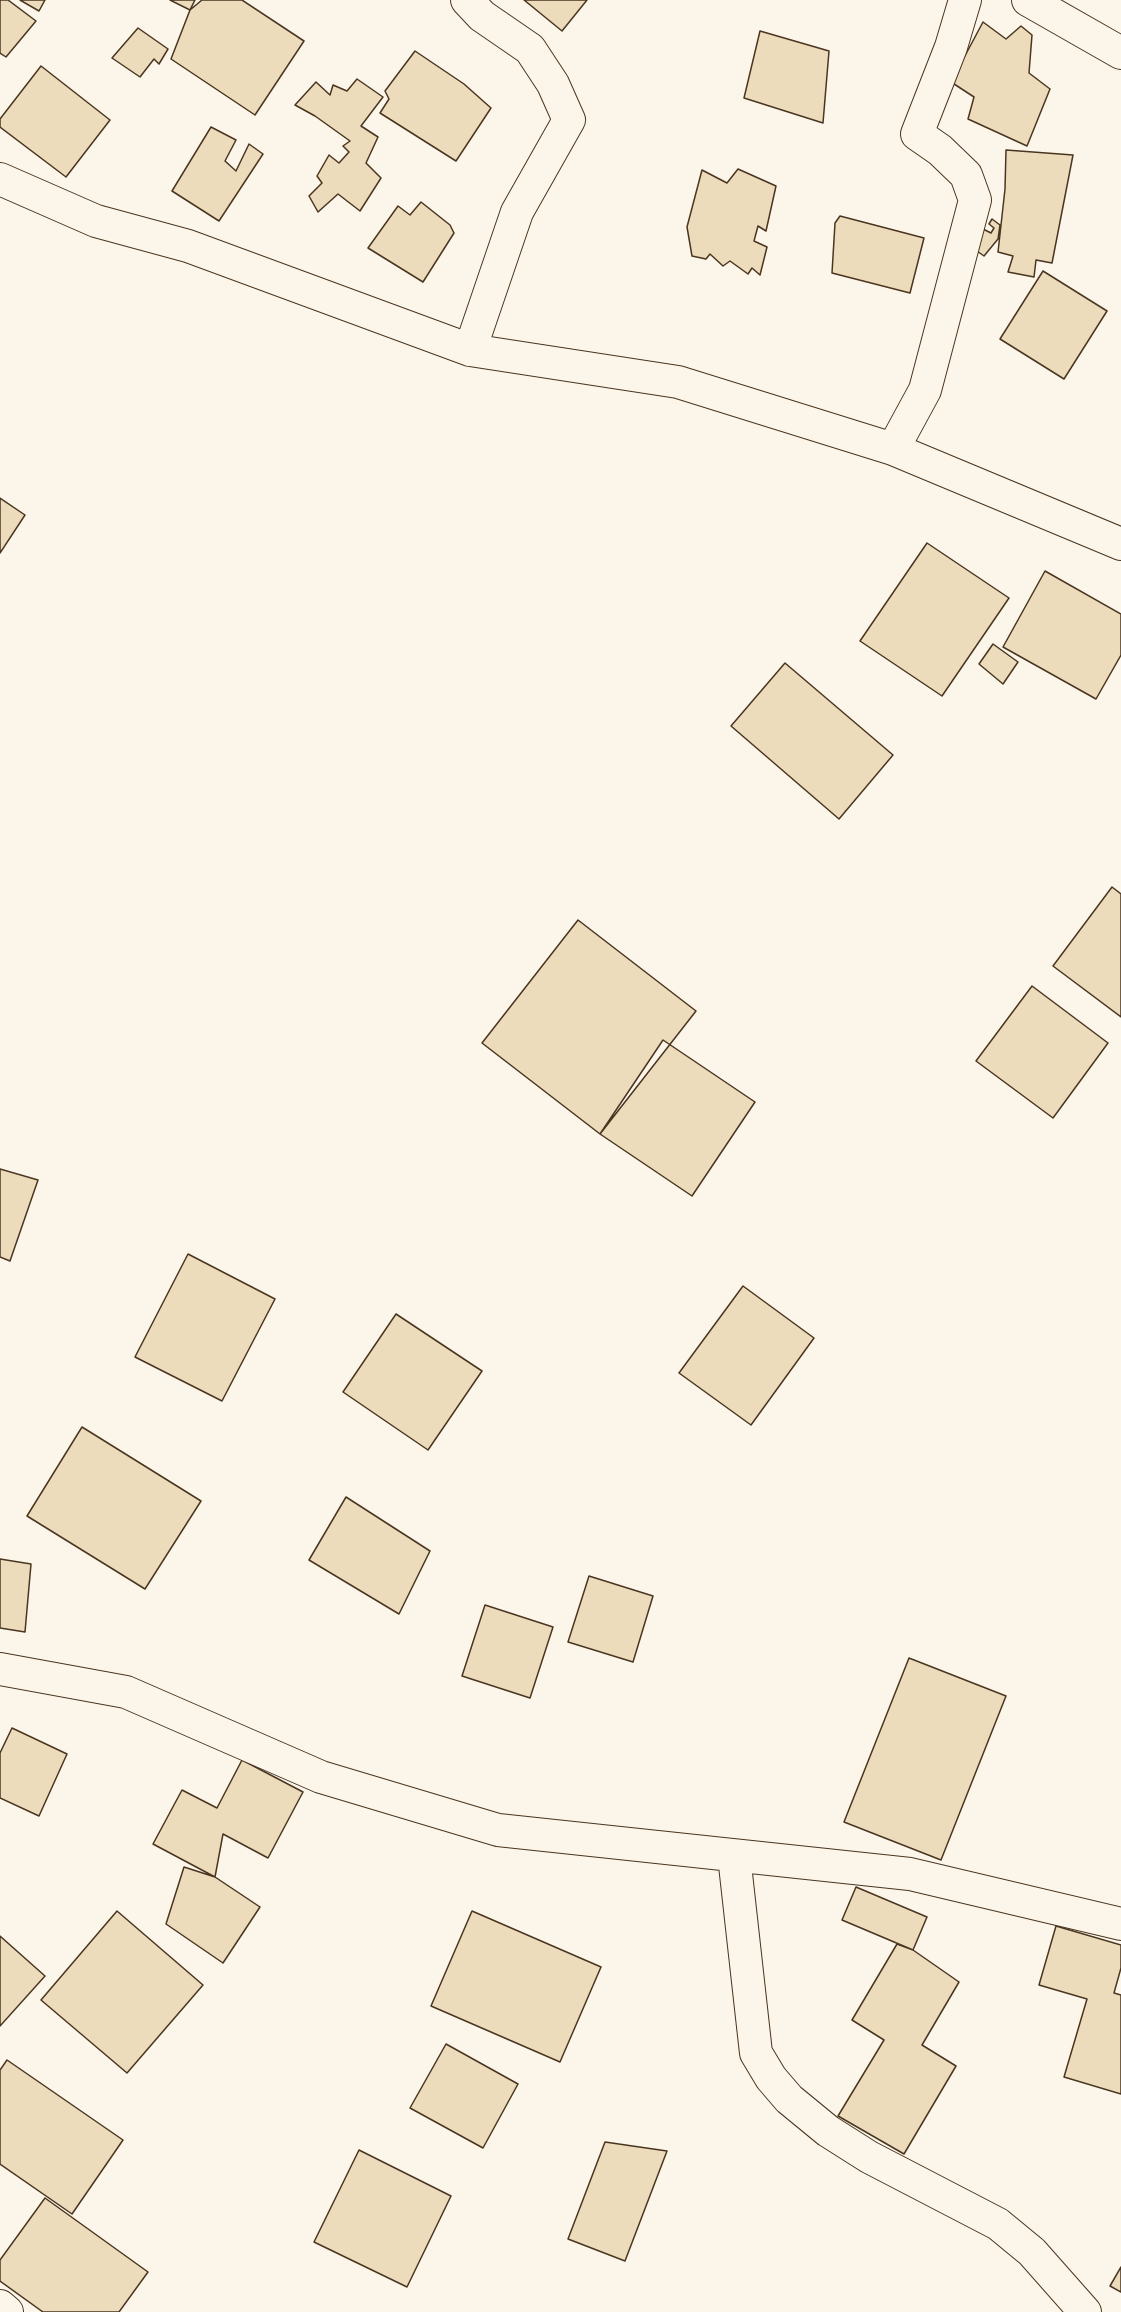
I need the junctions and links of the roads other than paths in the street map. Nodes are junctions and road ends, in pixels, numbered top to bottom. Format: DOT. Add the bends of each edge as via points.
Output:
graph roads {
  1 [pos="467,0"];
  2 [pos="965,0"];
  3 [pos="1028,0"];
  4 [pos="1121,53"];
  5 [pos="0,179"];
  6 [pos="470,350"];
  7 [pos="893,448"];
  8 [pos="1121,544"];
  9 [pos="0,1669"];
  10 [pos="734,1856"];
  11 [pos="1121,1924"];
  12 [pos="0,2306"];
  13 [pos="7,2312"];
  14 [pos="1085,2312"];
  1 -- 6 [label="street" via="482,16 530,49 553,84 569,120 517,212"];
  2 -- 7 [label="street" via="918,134 966,175 975,200 925,390"];
  3 -- 4 [label="street"];
  5 -- 6 [label="street" via="96,221 188,246"];
  6 -- 7 [label="street" via="678,382"];
  7 -- 8 [label="street"];
  9 -- 10 [label="street" via="126,1692 321,1777 498,1830"];
  10 -- 11 [label="street" via="910,1874"];
  10 -- 14 [label="street" via="756,2053 771,2078 789,2099 828,2131 869,2157 998,2224 1032,2252"];
  12 -- 13 [label="street"];
}
